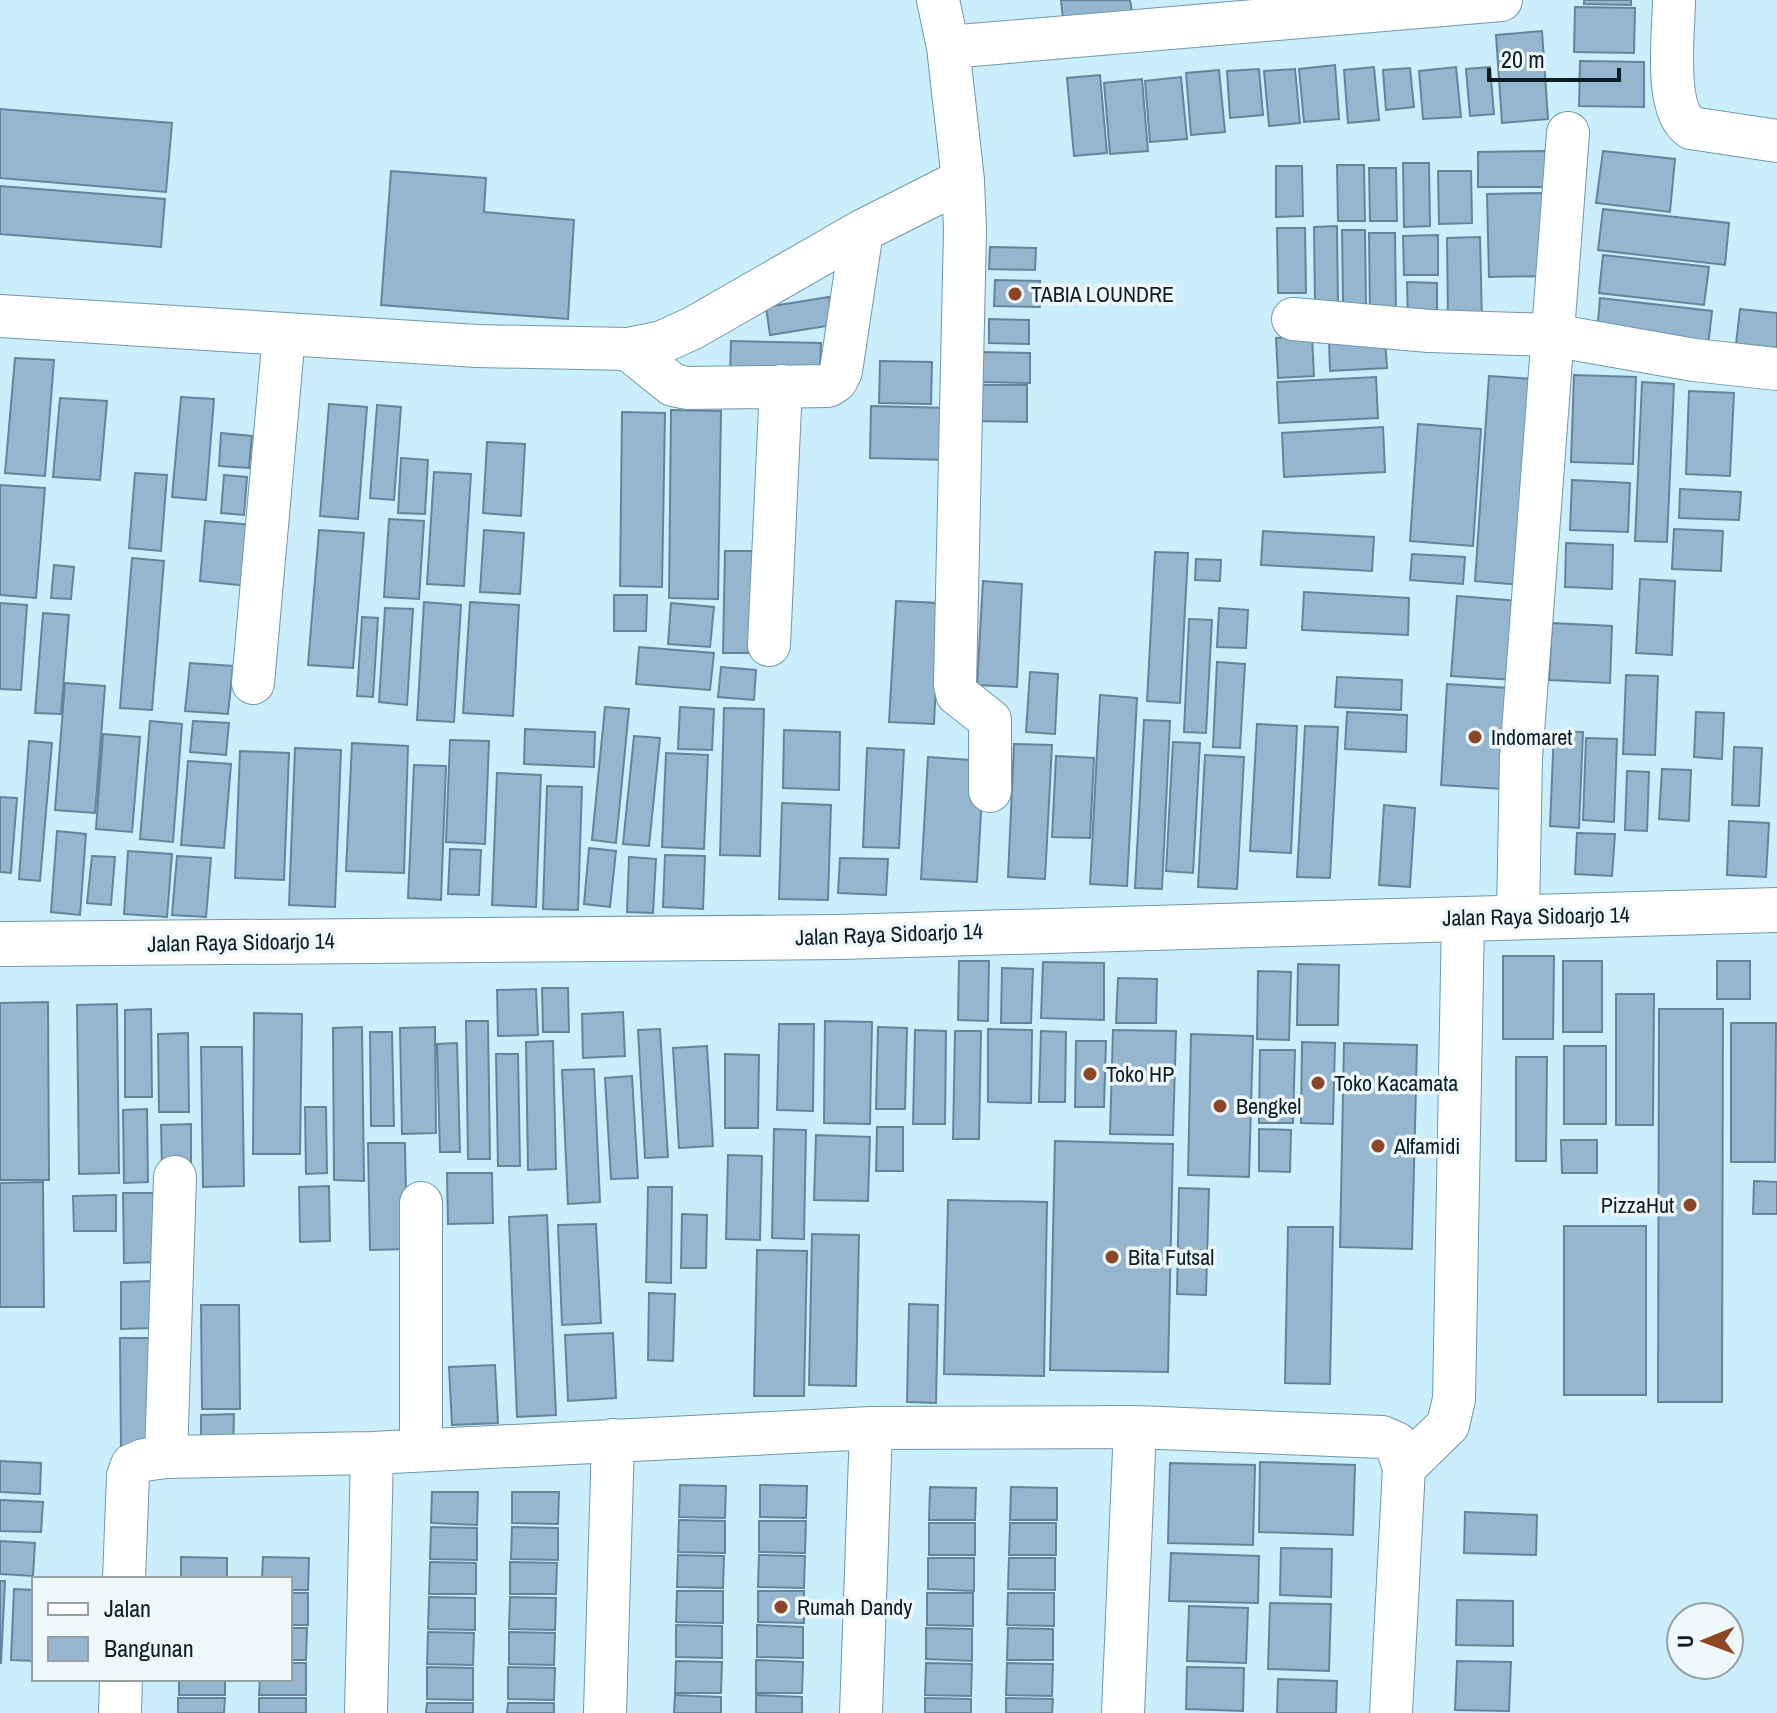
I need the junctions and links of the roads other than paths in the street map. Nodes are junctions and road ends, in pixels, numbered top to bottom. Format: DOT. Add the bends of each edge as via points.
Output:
graph roads {
  1 [pos="938,0"];
  2 [pos="1501,0"];
  3 [pos="1674,0"];
  4 [pos="1182,13"];
  5 [pos="948,47"];
  6 [pos="1568,133"];
  7 [pos="1777,141"];
  8 [pos="963,180"];
  9 [pos="862,231"];
  10 [pos="0,316"];
  11 [pos="1293,319"];
  12 [pos="284,334"];
  13 [pos="1552,335"];
  14 [pos="628,349"];
  15 [pos="1777,369"];
  16 [pos="781,386"];
  17 [pos="769,645"];
  18 [pos="253,683"];
  19 [pos="990,791"];
  20 [pos="1777,910"];
  21 [pos="1518,916"];
  22 [pos="1463,918"];
  23 [pos="0,944"];
  24 [pos="175,1177"];
  25 [pos="421,1203"];
  26 [pos="1135,1427"];
  27 [pos="871,1428"];
  28 [pos="613,1440"];
  29 [pos="421,1450"];
  30 [pos="372,1453"];
  31 [pos="166,1457"];
  32 [pos="1404,1468"];
  33 [pos="124,1577"];
  34 [pos="121,1681"];
  35 [pos="120,1713"];
  36 [pos="366,1713"];
  37 [pos="605,1713"];
  38 [pos="861,1713"];
  39 [pos="1123,1713"];
  40 [pos="1391,1713"];
  1 -- 5 [label="street"];
  2 -- 4 [label="street"];
  3 -- 7 [label="street" via="1674,94 1683,122 1691,128"];
  4 -- 5 [label="street"];
  5 -- 8 [label="street"];
  6 -- 13 [label="street"];
  8 -- 9 [label="street"];
  8 -- 19 [label="street" via="955,684 957,694 990,720"];
  9 -- 14 [label="street" via="693,328"];
  9 -- 16 [label="street" via="836,381 828,386"];
  10 -- 12 [label="street"];
  11 -- 13 [label="street"];
  12 -- 14 [label="street"];
  12 -- 18 [label="street"];
  13 -- 15 [label="street"];
  13 -- 21 [label="street" via="1521,758"];
  14 -- 16 [label="street" via="673,385"];
  16 -- 17 [label="street"];
  20 -- 21 [label="main road, Jalan Raya Sidoarjo 14"];
  21 -- 22 [label="main road, Jalan Raya Sidoarjo 14"];
  22 -- 23 [label="main road, Jalan Raya Sidoarjo 14" via="839,937"];
  22 -- 32 [label="street" via="1454,1399 1448,1425"];
  24 -- 31 [label="street"];
  25 -- 29 [label="street"];
  26 -- 27 [label="street"];
  26 -- 32 [label="street" via="1382,1437 1396,1443"];
  26 -- 39 [label="street"];
  27 -- 28 [label="street"];
  27 -- 38 [label="street"];
  28 -- 29 [label="street"];
  28 -- 37 [label="street"];
  29 -- 30 [label="street"];
  30 -- 31 [label="street"];
  30 -- 36 [label="street"];
  31 -- 33 [label="street" via="132,1465 128,1476"];
  32 -- 40 [label="street"];
  34 -- 35 [label="street"];
}
